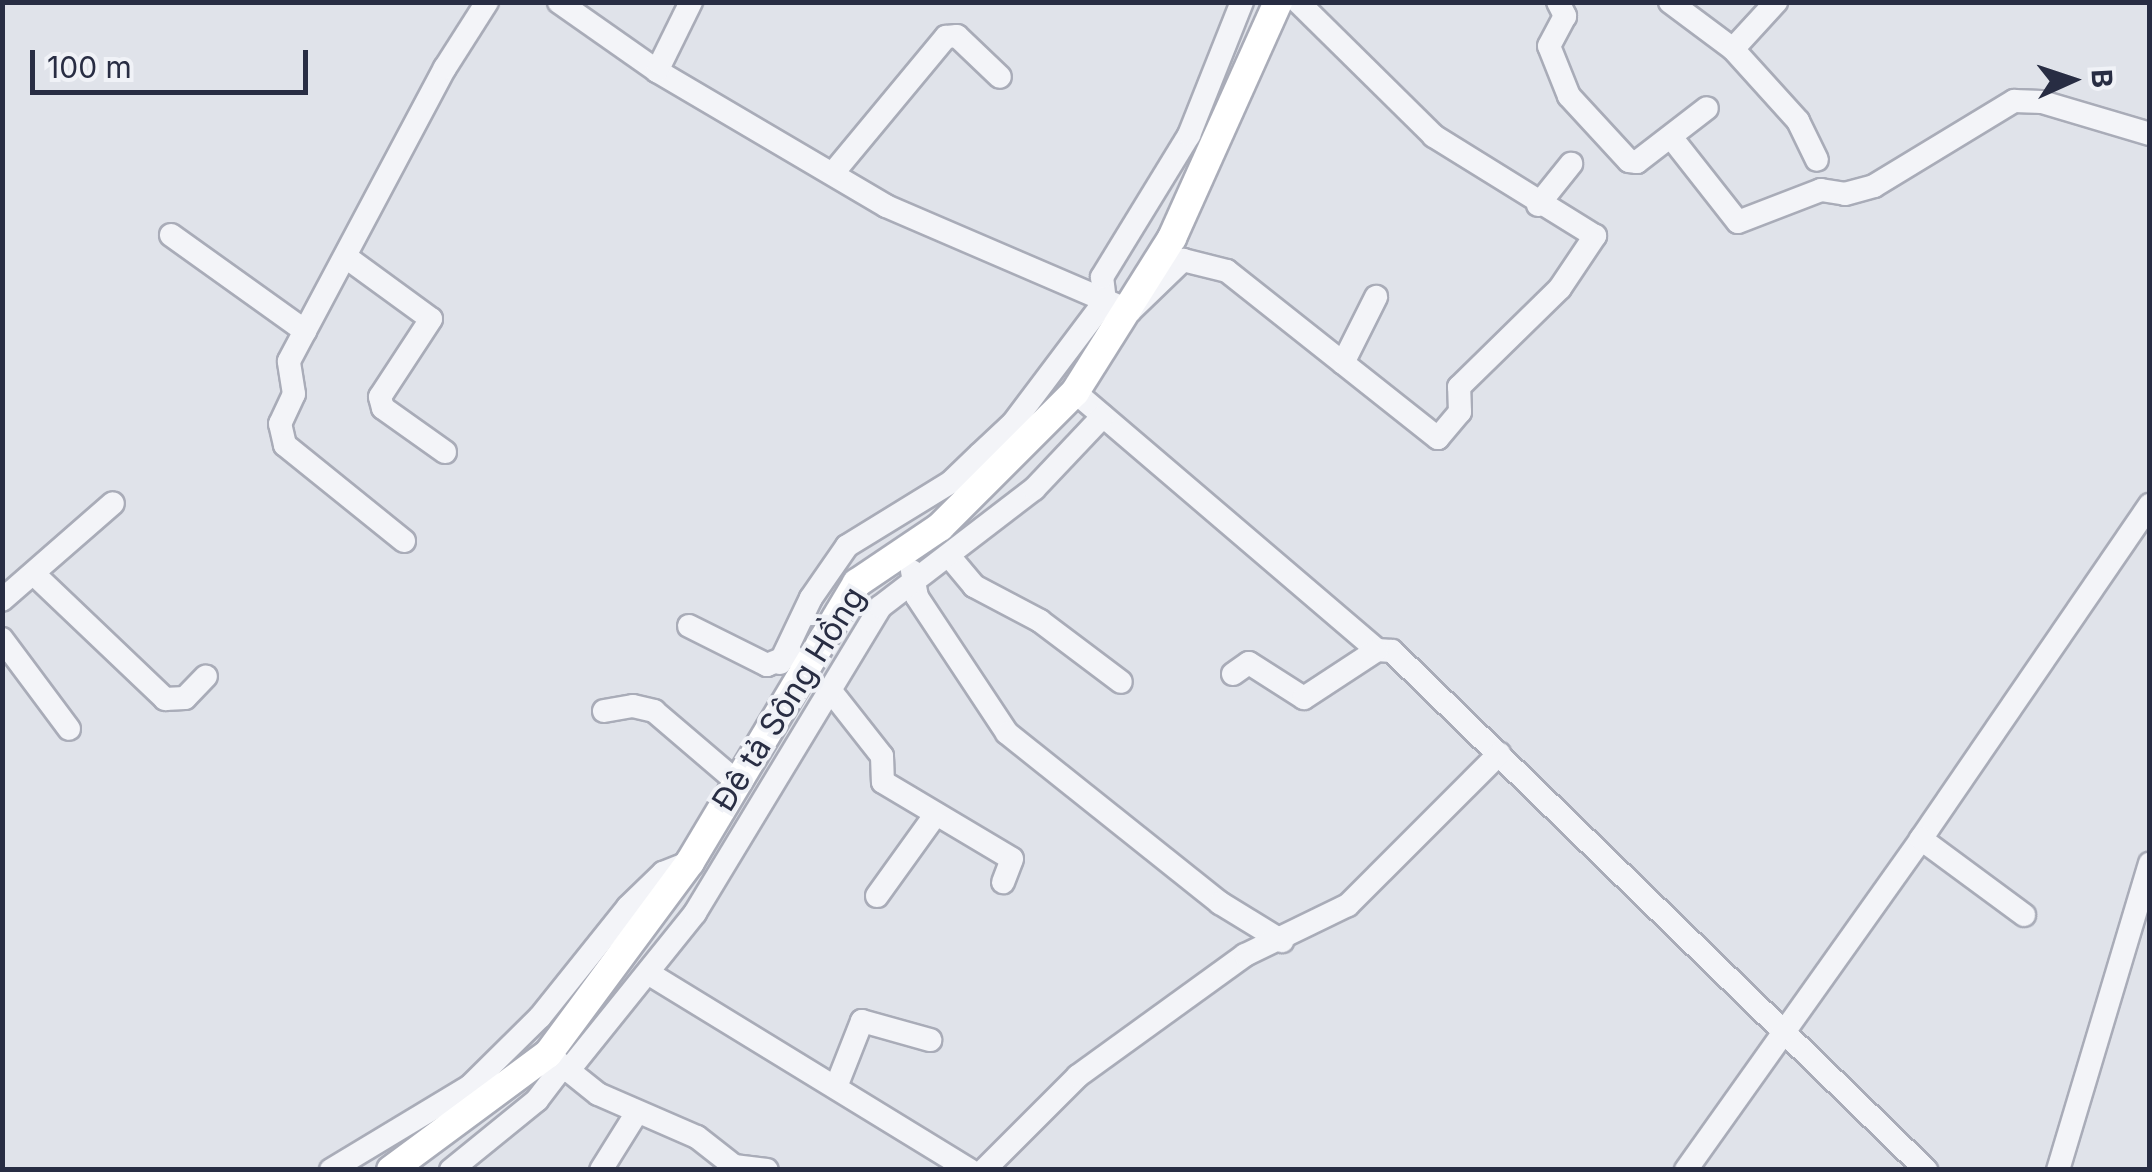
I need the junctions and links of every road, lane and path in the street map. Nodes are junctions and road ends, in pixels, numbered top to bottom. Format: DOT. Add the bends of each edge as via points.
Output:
graph roads {
  1 [pos="487,2"];
  2 [pos="559,2"];
  3 [pos="691,2"];
  4 [pos="1242,2"];
  5 [pos="1278,2"];
  6 [pos="1298,2"];
  7 [pos="1558,2"];
  8 [pos="1670,2"];
  9 [pos="1776,2"];
  10 [pos="1733,50"];
  11 [pos="657,71"];
  12 [pos="1000,77"];
  13 [pos="1707,108"];
  14 [pos="2150,134"];
  15 [pos="1671,137"];
  16 [pos="1817,160"];
  17 [pos="1570,164"];
  18 [pos="833,173"];
  19 [pos="1538,205"];
  20 [pos="171,235"];
  21 [pos="346,257"];
  22 [pos="1376,298"];
  23 [pos="1118,306"];
  24 [pos="305,331"];
  25 [pos="1343,363"];
  26 [pos="1075,392"];
  27 [pos="1103,416"];
  28 [pos="444,452"];
  29 [pos="1001,471"];
  30 [pos="951,482"];
  31 [pos="113,503"];
  32 [pos="2150,505"];
  33 [pos="940,527"];
  34 [pos="404,541"];
  35 [pos="949,556"];
  36 [pos="35,575"];
  37 [pos="912,585"];
  38 [pos="2,600"];
  39 [pos="688,626"];
  40 [pos="828,631"];
  41 [pos="2,639"];
  42 [pos="1376,650"];
  43 [pos="780,663"];
  44 [pos="1233,674"];
  45 [pos="206,676"];
  46 [pos="1121,682"];
  47 [pos="830,690"];
  48 [pos="604,712"];
  49 [pos="69,729"];
  50 [pos="1499,754"];
  51 [pos="736,781"];
  52 [pos="936,814"];
  53 [pos="1921,839"];
  54 [pos="690,862"];
  55 [pos="2150,864"];
  56 [pos="1003,882"];
  57 [pos="877,896"];
  58 [pos="2024,915"];
  59 [pos="1282,941"];
  60 [pos="648,973"];
  61 [pos="1782,1029"];
  62 [pos="930,1040"];
  63 [pos="560,1063"];
  64 [pos="836,1086"];
  65 [pos="477,1105"];
  66 [pos="429,1114"];
  67 [pos="636,1114"];
  68 [pos="733,1168"];
  69 [pos="331,1170"];
  70 [pos="391,1170"];
  71 [pos="451,1170"];
  72 [pos="601,1170"];
  73 [pos="767,1170"];
  74 [pos="970,1170"];
  75 [pos="984,1170"];
  76 [pos="1686,1170"];
  77 [pos="1926,1170"];
  78 [pos="2058,1170"];
  1 -- 21 [label="street"];
  2 -- 11 [label="street"];
  3 -- 11 [label="street"];
  4 -- 23 [label="street" via="1204,104 1102,276"];
  5 -- 23 [label="main road, Đê tả Sông Hồng" via="1172,238"];
  6 -- 19 [label="street" via="1434,136"];
  7 -- 15 [label="street" via="1565,16 1549,46 1569,96 1633,163"];
  8 -- 10 [label="street"];
  9 -- 10 [label="street"];
  10 -- 16 [label="street" via="1798,121"];
  11 -- 18 [label="street"];
  12 -- 18 [label="street" via="957,36 946,37"];
  13 -- 15 [label="street"];
  14 -- 15 [label="street" via="2042,102 2014,102 1874,186 1845,194 1821,190 1738,222"];
  17 -- 19 [label="street"];
  18 -- 23 [label="street" via="886,206"];
  19 -- 25 [label="street" via="1594,236 1560,288 1459,387 1460,412 1438,438"];
  20 -- 24 [label="street"];
  21 -- 24 [label="street"];
  21 -- 28 [label="street" via="431,320 380,397 383,408"];
  22 -- 25 [label="street"];
  23 -- 25 [label="street" via="1182,260 1198,262 1227,270"];
  23 -- 26 [label="main road, Đê tả Sông Hồng"];
  23 -- 30 [label="street"];
  24 -- 34 [label="street" via="289,361 294,394 280,424 286,445"];
  26 -- 27 [label="street"];
  26 -- 29 [label="main road, Đê tả Sông Hồng"];
  27 -- 35 [label="street" via="1034,489"];
  27 -- 42 [label="street"];
  29 -- 30 [label="street"];
  29 -- 33 [label="main road, Đê tả Sông Hồng"];
  30 -- 43 [label="street" via="847,546"];
  31 -- 36 [label="street"];
  32 -- 53 [label="street"];
  33 -- 37 [label="street" via="915,561"];
  33 -- 40 [label="main road, Đê tả Sông Hồng" via="857,583"];
  35 -- 37 [label="street"];
  35 -- 46 [label="street" via="974,586 1040,621"];
  36 -- 38 [label="street"];
  36 -- 45 [label="street" via="164,699 185,698"];
  37 -- 47 [label="street" via="880,607"];
  37 -- 59 [label="street" via="1007,733 1220,904"];
  39 -- 43 [label="street" via="750,660"];
  40 -- 43 [label="street"];
  40 -- 51 [label="main road, Đê tả Sông Hồng"];
  41 -- 49 [label="street"];
  42 -- 44 [label="street" via="1304,698 1248,662"];
  42 -- 50 [label="street" via="1392,651"];
  47 -- 52 [label="street" via="882,756 883,782"];
  47 -- 60 [label="street" via="695,913"];
  48 -- 51 [label="street" via="654,710"];
  50 -- 59 [label="street" via="1348,905"];
  50 -- 61 [label="street"];
  51 -- 54 [label="main road, Đê tả Sông Hồng"];
  52 -- 56 [label="street" via="1012,858"];
  52 -- 57 [label="street"];
  53 -- 58 [label="street"];
  53 -- 61 [label="street"];
  54 -- 63 [label="main road, Đê tả Sông Hồng"];
  54 -- 66 [label="street" via="663,874 640,896 540,1017 470,1086"];
  55 -- 78 [label="street"];
  59 -- 75 [label="street" via="1245,954 1063,1087"];
  60 -- 63 [label="street"];
  60 -- 64 [label="street"];
  61 -- 76 [label="street"];
  61 -- 77 [label="street"];
  62 -- 64 [label="street" via="862,1022"];
  63 -- 65 [label="main road, Đê tả Sông Hồng"];
  63 -- 67 [label="street"];
  63 -- 71 [label="street" via="537,1100"];
  64 -- 74 [label="street"];
  65 -- 66 [label="street"];
  65 -- 70 [label="main road, Đê tả Sông Hồng"];
  66 -- 69 [label="street"];
  67 -- 68 [label="street" via="697,1137"];
  67 -- 72 [label="street"];
  68 -- 73 [label="street"];
}
